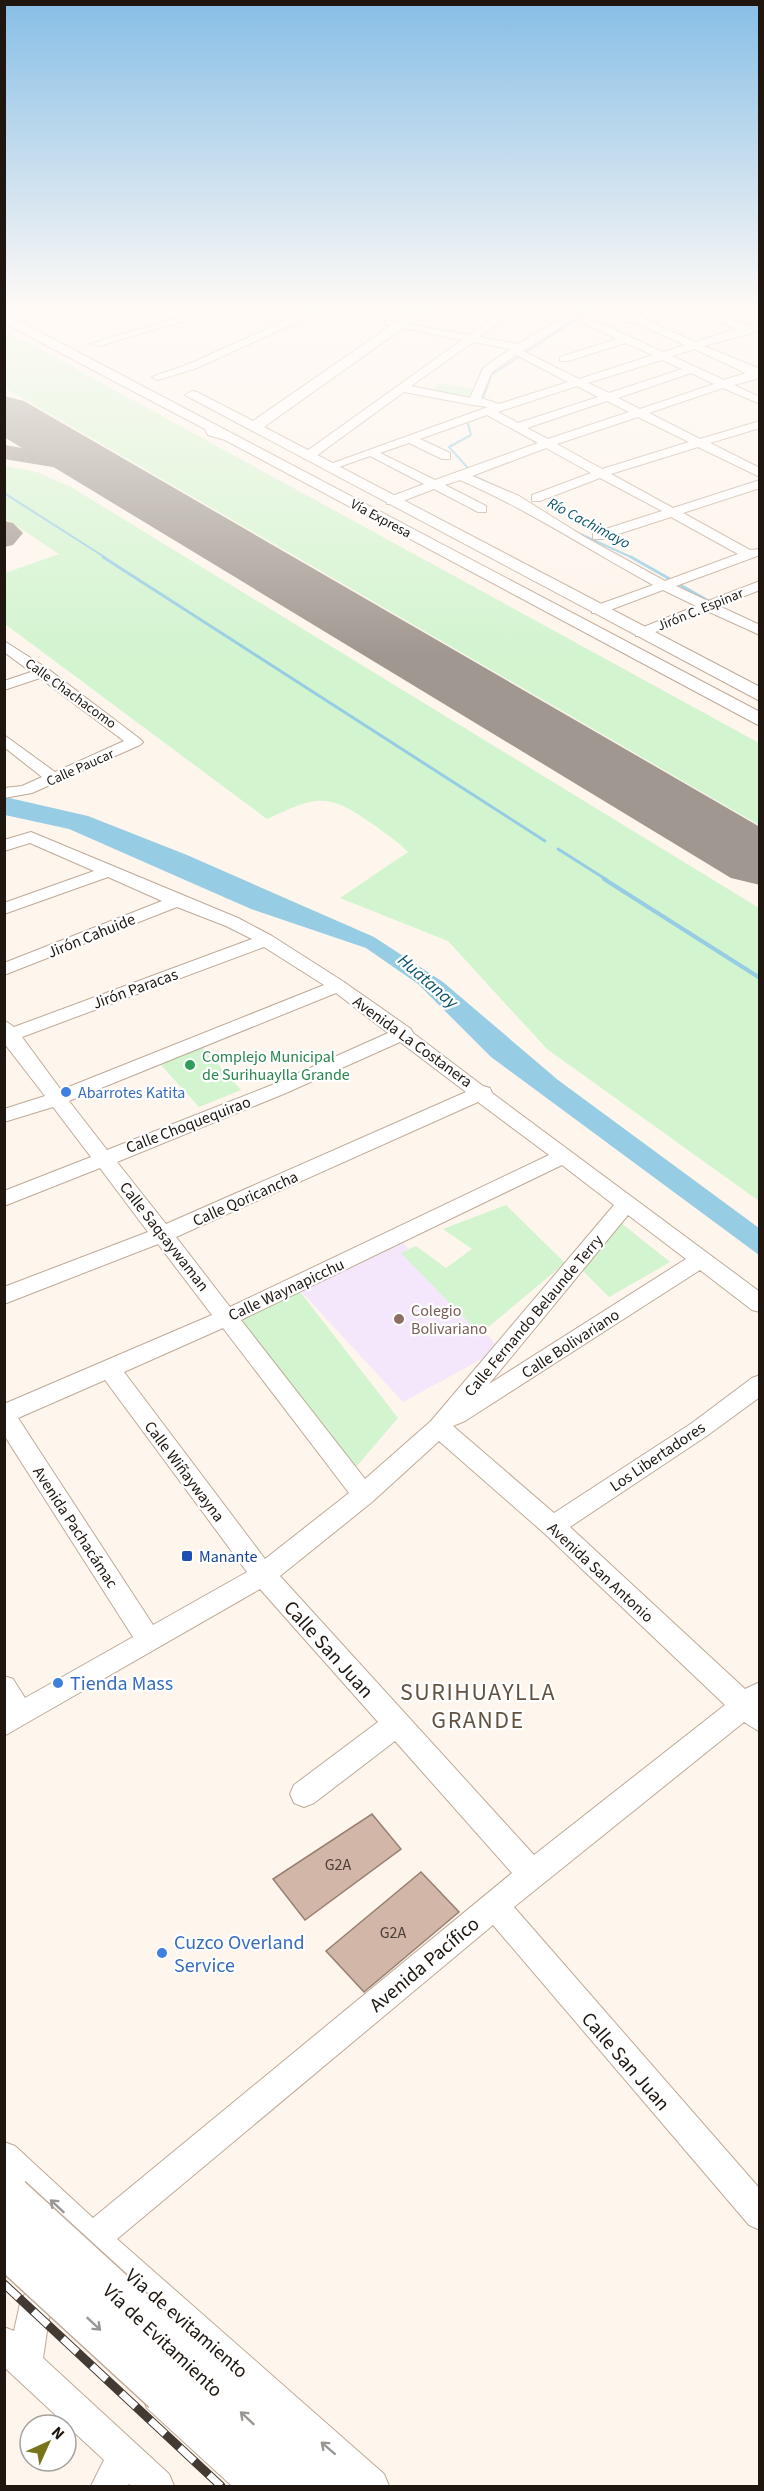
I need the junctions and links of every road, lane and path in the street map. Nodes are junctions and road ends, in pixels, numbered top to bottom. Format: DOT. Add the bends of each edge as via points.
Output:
graph roads {
  1 [pos="225,422"];
  2 [pos="227,422"];
  3 [pos="228,422"];
  4 [pos="228,422"];
  5 [pos="243,422"];
  6 [pos="355,422"];
  7 [pos="444,422"];
  8 [pos="511,422"];
  9 [pos="533,422"];
  10 [pos="611,422"];
  11 [pos="662,422"];
  12 [pos="759,424"];
  13 [pos="236,427"];
  14 [pos="518,427"];
  15 [pos="409,438"];
  16 [pos="700,442"];
  17 [pos="546,444"];
  18 [pos="370,452"];
  19 [pos="308,456"];
  20 [pos="446,456"];
  21 [pos="328,467"];
  22 [pos="468,473"];
  23 [pos="759,473"];
  24 [pos="601,474"];
  25 [pos="759,484"];
  26 [pos="435,485"];
  27 [pos="536,498"];
  28 [pos="391,501"];
  29 [pos="482,509"];
  30 [pos="670,511"];
  31 [pos="436,536"];
  32 [pos="598,536"];
  33 [pos="471,544"];
  34 [pos="445,552"];
  35 [pos="755,553"];
  36 [pos="532,576"];
  37 [pos="670,583"];
  38 [pos="507,585"];
  39 [pos="759,585"];
  40 [pos="546,595"];
  41 [pos="712,605"];
  42 [pos="597,610"];
  43 [pos="759,631"];
  44 [pos="640,633"];
  45 [pos="4,645"];
  46 [pos="43,672"];
  47 [pos="4,686"];
  48 [pos="759,695"];
  49 [pos="759,703"];
  50 [pos="759,712"];
  51 [pos="759,720"];
  52 [pos="4,739"];
  53 [pos="134,743"];
  54 [pos="52,778"];
  55 [pos="4,793"];
  56 [pos="4,846"];
  57 [pos="111,870"];
  58 [pos="177,901"];
  59 [pos="4,909"];
  60 [pos="266,940"];
  61 [pos="4,970"];
  62 [pos="339,986"];
  63 [pos="7,1032"];
  64 [pos="405,1033"];
  65 [pos="483,1092"];
  66 [pos="57,1099"];
  67 [pos="4,1116"];
  68 [pos="564,1156"];
  69 [pos="103,1157"];
  70 [pos="4,1199"];
  71 [pos="627,1203"];
  72 [pos="163,1234"];
  73 [pos="702,1259"];
  74 [pos="4,1296"];
  75 [pos="759,1304"];
  76 [pos="228,1317"];
  77 [pos="108,1367"];
  78 [pos="759,1383"];
  79 [pos="4,1414"];
  80 [pos="439,1427"];
  81 [pos="364,1495"];
  82 [pos="553,1526"];
  83 [pos="263,1575"];
  84 [pos="148,1639"];
  85 [pos="4,1687"];
  86 [pos="754,1706"];
  87 [pos="12,1720"];
  88 [pos="396,1724"];
  89 [pos="304,1794"];
  90 [pos="532,1874"];
  91 [pos="495,1906"];
  92 [pos="6,2198"];
  93 [pos="759,2214"];
  94 [pos="92,2239"];
  95 [pos="15,2353"];
  96 [pos="175,2375"];
  97 [pos="125,2457"];
  98 [pos="108,2487"];
  99 [pos="157,2487"];
  100 [pos="270,2487"];
  101 [pos="321,2487"];
  102 [pos="372,2487"];
  1 -- 13 [label="main road, Vía Expresa"];
  2 -- 13 [label="main road, Vía Expresa"];
  3 -- 13 [label="main road, Vía Expresa"];
  4 -- 13 [label="main road, Vía Expresa"];
  5 -- 13 [label="main road"];
  6 -- 19 [label="street"];
  7 -- 15 [label="street"];
  8 -- 14 [label="street"];
  9 -- 14 [label="street"];
  10 -- 17 [label="street"];
  11 -- 16 [label="street"];
  12 -- 16 [label="street"];
  13 -- 19 [label="main road, Vía Expresa"];
  13 -- 31 [label="main road, Vía Expresa"];
  13 -- 34 [label="main road, Vía Expresa"];
  14 -- 17 [label="street"];
  15 -- 18 [label="street"];
  15 -- 20 [label="street"];
  16 -- 23 [label="street"];
  16 -- 24 [label="street"];
  17 -- 22 [label="street"];
  17 -- 24 [label="street"];
  18 -- 21 [label="street"];
  18 -- 26 [label="street"];
  19 -- 21 [label="main road, Vía Expresa"];
  21 -- 28 [label="main road, Vía Expresa"];
  22 -- 26 [label="street"];
  22 -- 37 [label="street" via="578,539"];
  24 -- 27 [label="street"];
  24 -- 30 [label="street"];
  25 -- 30 [label="street"];
  26 -- 28 [label="street"];
  26 -- 29 [label="street"];
  28 -- 33 [label="main road, Vía Expresa"];
  30 -- 32 [label="street"];
  30 -- 35 [label="street"];
  31 -- 33 [label="main road"];
  31 -- 34 [label="main road"];
  31 -- 40 [label="main road, Vía Expresa"];
  33 -- 36 [label="main road, Vía Expresa"];
  34 -- 38 [label="main road, Vía Expresa"];
  35 -- 37 [label="street"];
  36 -- 40 [label="main road"];
  36 -- 42 [label="main road, Vía Expresa"];
  37 -- 41 [label="street"];
  37 -- 42 [label="street"];
  38 -- 40 [label="main road"];
  38 -- 51 [label="main road, Vía Expresa"];
  39 -- 41 [label="street, Jirón C. Espinar"];
  40 -- 49 [label="main road, Vía Expresa"];
  40 -- 50 [label="main road, Vía Expresa"];
  41 -- 43 [label="street"];
  41 -- 44 [label="street, Jirón C. Espinar"];
  42 -- 44 [label="main road, Vía Expresa"];
  44 -- 48 [label="main road, Vía Expresa"];
  45 -- 46 [label="street, Calle Chachacomo"];
  46 -- 47 [label="street"];
  46 -- 53 [label="street, Calle Chachacomo"];
  52 -- 54 [label="street"];
  53 -- 54 [label="street, Calle Paucar"];
  54 -- 55 [label="street, Calle Paucar" via="26,790"];
  56 -- 57 [label="street, Avenida La Costanera" via="31,837"];
  57 -- 58 [label="street, Avenida La Costanera"];
  57 -- 59 [label="street"];
  58 -- 60 [label="street, Avenida La Costanera"];
  58 -- 61 [label="street, Jirón Cahuide"];
  60 -- 62 [label="street, Avenida La Costanera"];
  60 -- 63 [label="street, Jirón Paracas"];
  62 -- 64 [label="street, Avenida La Costanera"];
  62 -- 66 [label="street"];
  63 -- 66 [label="street, Calle Saqsaywaman"];
  64 -- 65 [label="street, Avenida La Costanera"];
  64 -- 69 [label="street, Calle Choquequirao" via="279,1089"];
  65 -- 68 [label="street, Avenida La Costanera"];
  65 -- 72 [label="street, Calle Qoricancha"];
  66 -- 67 [label="street"];
  66 -- 69 [label="street, Calle Saqsaywaman"];
  68 -- 71 [label="street, Avenida La Costanera"];
  68 -- 76 [label="street, Calle Waynapicchu"];
  69 -- 70 [label="street, Calle Choquequirao"];
  69 -- 72 [label="street, Calle Saqsaywaman"];
  71 -- 73 [label="street, Avenida La Costanera"];
  71 -- 80 [label="street, Calle Fernando Belaunde Terry"];
  72 -- 74 [label="street, Calle Qoricancha"];
  72 -- 76 [label="street, Calle Saqsaywaman"];
  73 -- 75 [label="street, Avenida La Costanera"];
  73 -- 80 [label="street, Calle Bolivariano"];
  76 -- 77 [label="street, Calle Waynapicchu"];
  76 -- 81 [label="street, Calle Saqsaywaman"];
  77 -- 79 [label="street, Calle Waynapicchu"];
  77 -- 83 [label="street, Calle Wiñaywayna"];
  78 -- 82 [label="street, Los Libertadores" via="700,1429"];
  79 -- 84 [label="street, Avenida Pachacámac"];
  80 -- 81 [label="street"];
  80 -- 82 [label="street, Avenida San Antonio"];
  81 -- 83 [label="street"];
  82 -- 86 [label="street, Avenida San Antonio"];
  83 -- 84 [label="street"];
  83 -- 88 [label="street, Calle San Juan"];
  84 -- 87 [label="street"];
  85 -- 87 [label="street"];
  86 -- 90 [label="street, Avenida Pacífico"];
  88 -- 89 [label="street"];
  88 -- 90 [label="street, Calle San Juan"];
  90 -- 91 [label="street, Avenida Pacífico"];
  91 -- 93 [label="street, Calle San Juan"];
  91 -- 94 [label="street, Avenida Pacífico"];
  94 -- 92 [label="street, Via de evitamiento, one-way"];
  92 -- 96 [label="highway, Vía de Evitamiento, bridge"];
  94 -- 95 [label="street, Avenida Pacífico" via="33,2311"];
  102 -- 94 [label="street, Via de evitamiento, one-way"];
  95 -- 97 [label="street"];
  96 -- 100 [label="highway, Vía de Evitamiento"];
  101 -- 96 [label="highway, Vía de Evitamiento, one-way"];
  97 -- 98 [label="street"];
  97 -- 99 [label="street"];
}
